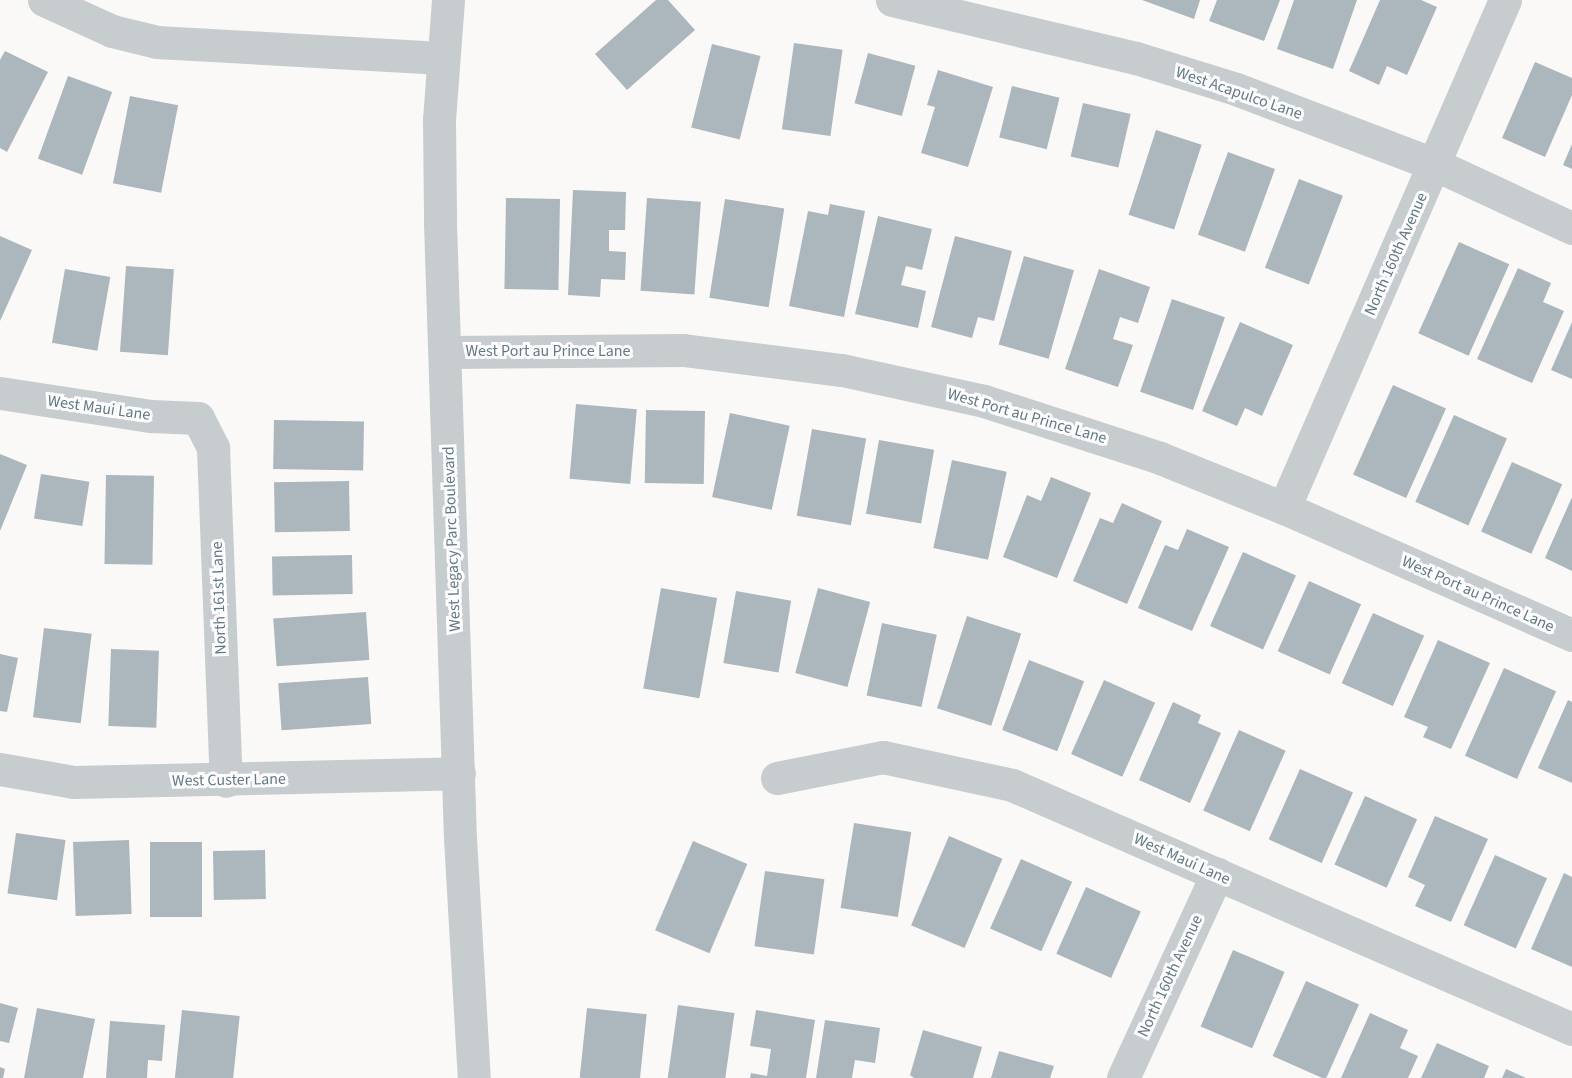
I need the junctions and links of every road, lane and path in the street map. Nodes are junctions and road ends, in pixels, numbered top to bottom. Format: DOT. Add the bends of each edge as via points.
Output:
graph roads {
  1 [pos="44,0"];
  2 [pos="448,0"];
  3 [pos="892,0"];
  4 [pos="1505,0"];
  5 [pos="442,58"];
  6 [pos="1436,165"];
  7 [pos="1572,228"];
  8 [pos="446,352"];
  9 [pos="0,393"];
  10 [pos="198,418"];
  11 [pos="1284,508"];
  12 [pos="1572,635"];
  13 [pos="0,769"];
  14 [pos="459,773"];
  15 [pos="777,778"];
  16 [pos="226,781"];
  17 [pos="1217,874"];
  18 [pos="1572,1029"];
  19 [pos="474,1078"];
  20 [pos="1124,1078"];
  1 -- 5 [label="street" via="112,31 157,42"];
  2 -- 5 [label="street, West Legacy Parc Boulevard"];
  3 -- 6 [label="street, West Acapulco Lane" via="1136,58 1236,89"];
  4 -- 6 [label="street, North 160th Avenue"];
  5 -- 8 [label="street, West Legacy Parc Boulevard" via="440,223"];
  6 -- 7 [label="street, West Acapulco Lane"];
  6 -- 11 [label="street, North 160th Avenue"];
  8 -- 11 [label="street, West Port au Prince Lane" via="683,350 842,370 984,401 1078,429"];
  8 -- 14 [label="street, West Legacy Parc Boulevard"];
  9 -- 10 [label="street, West Maui Lane" via="151,416"];
  10 -- 16 [label="street, North 161st Lane" via="213,448"];
  11 -- 12 [label="street, West Port au Prince Lane"];
  13 -- 16 [label="street, West Custer Lane" via="74,782"];
  14 -- 16 [label="street, West Custer Lane"];
  14 -- 19 [label="street, West Legacy Parc Boulevard"];
  15 -- 17 [label="street, West Maui Lane" via="883,758 1012,785"];
  17 -- 18 [label="street, West Maui Lane"];
  17 -- 20 [label="street, North 160th Avenue"];
}
